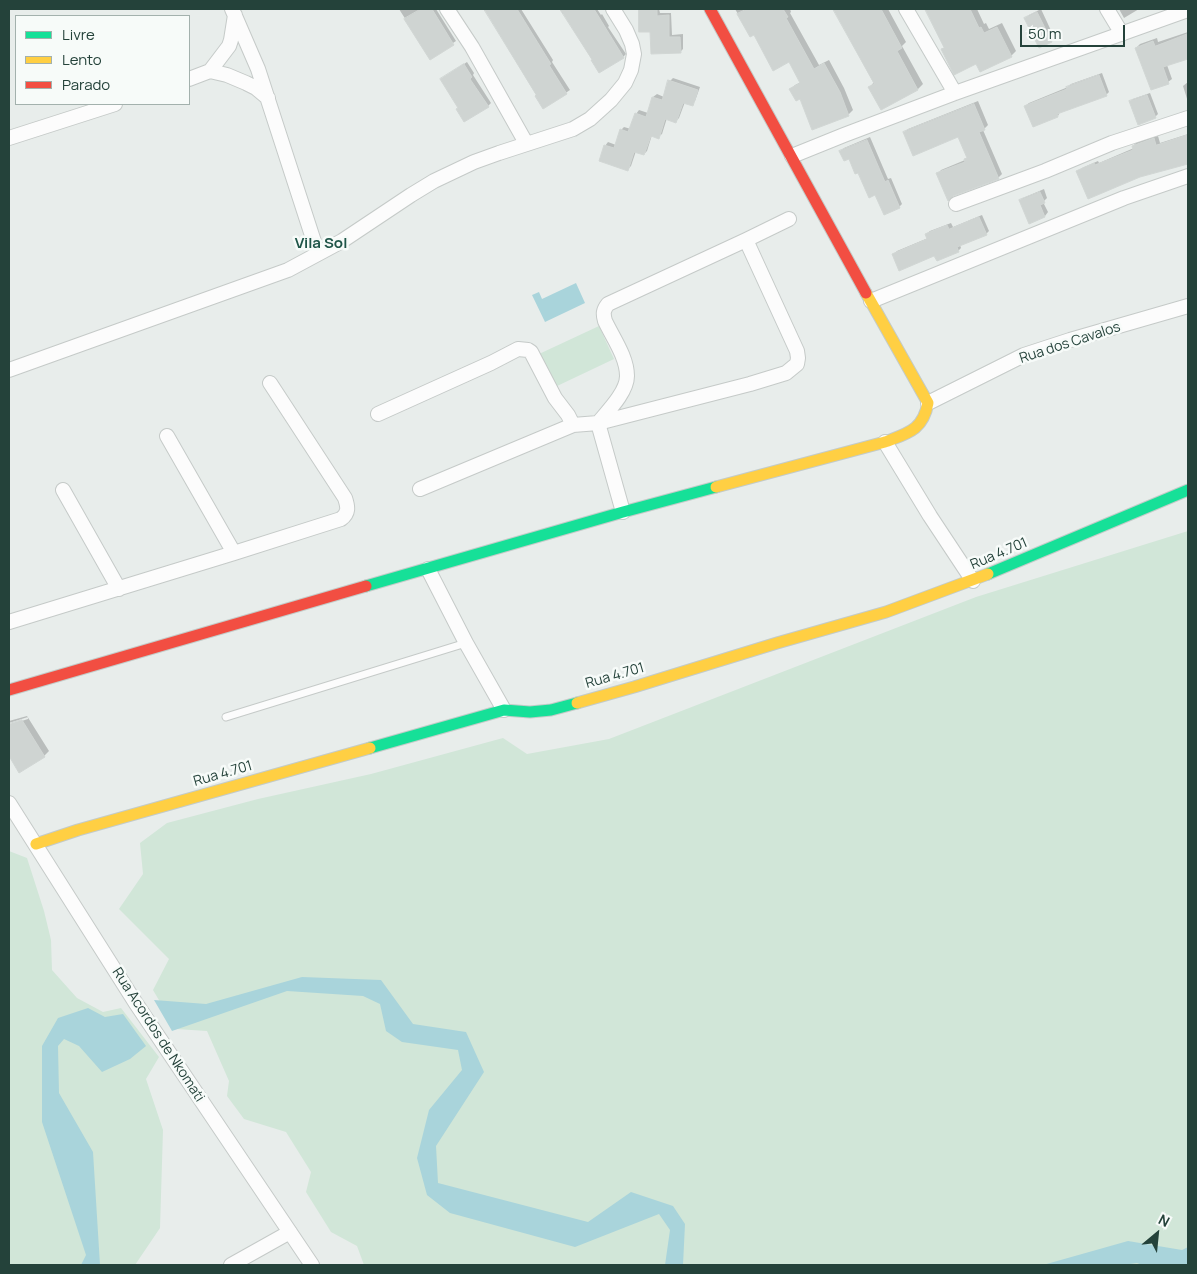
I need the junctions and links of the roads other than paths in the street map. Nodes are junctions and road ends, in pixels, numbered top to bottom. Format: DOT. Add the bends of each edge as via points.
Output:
graph roads {
  1 [pos="447,9"];
  2 [pos="613,9"];
  3 [pos="710,9"];
  4 [pos="906,9"];
  5 [pos="1107,9"];
  6 [pos="1188,10"];
  7 [pos="234,12"];
  8 [pos="1122,34"];
  9 [pos="210,72"];
  10 [pos="190,79"];
  11 [pos="955,94"];
  12 [pos="268,99"];
  13 [pos="112,105"];
  14 [pos="1188,118"];
  15 [pos="9,138"];
  16 [pos="526,143"];
  17 [pos="792,156"];
  18 [pos="1188,176"];
  19 [pos="956,204"];
  20 [pos="790,219"];
  21 [pos="746,240"];
  22 [pos="318,254"];
  23 [pos="871,301"];
  24 [pos="1188,306"];
  25 [pos="9,370"];
  26 [pos="270,383"];
  27 [pos="928,403"];
  28 [pos="378,414"];
  29 [pos="598,423"];
  30 [pos="573,424"];
  31 [pos="167,436"];
  32 [pos="885,442"];
  33 [pos="420,489"];
  34 [pos="63,490"];
  35 [pos="1188,490"];
  36 [pos="623,512"];
  37 [pos="234,554"];
  38 [pos="428,569"];
  39 [pos="973,581"];
  40 [pos="119,589"];
  41 [pos="9,621"];
  42 [pos="466,643"];
  43 [pos="9,690"];
  44 [pos="504,710"];
  45 [pos="226,717"];
  46 [pos="9,803"];
  47 [pos="36,844"];
  48 [pos="290,1232"];
  49 [pos="231,1265"];
  50 [pos="312,1265"];
  1 -- 16 [label="street"];
  2 -- 16 [label="street" via="626,30 634,54 625,83 590,119 572,129"];
  3 -- 17 [label="street"];
  4 -- 11 [label="street"];
  5 -- 8 [label="street"];
  6 -- 8 [label="street"];
  7 -- 9 [label="street" via="229,46"];
  7 -- 12 [label="street"];
  8 -- 11 [label="street"];
  9 -- 10 [label="street"];
  9 -- 12 [label="street" via="246,83"];
  11 -- 17 [label="street"];
  12 -- 22 [label="street"];
  13 -- 15 [label="street"];
  14 -- 19 [label="street" via="1112,143"];
  16 -- 22 [label="street" via="434,181"];
  17 -- 23 [label="street"];
  18 -- 23 [label="street" via="1124,198"];
  20 -- 21 [label="street"];
  21 -- 29 [label="street" via="608,304 603,315 624,358 627,377 624,389"];
  21 -- 29 [label="street" via="797,351 797,364 786,373 750,384"];
  22 -- 25 [label="street" via="288,270"];
  23 -- 27 [label="street"];
  24 -- 27 [label="street, Rua dos Cavalos" via="1024,356"];
  26 -- 37 [label="street" via="345,498 347,511 341,519"];
  27 -- 32 [label="street" via="927,413 915,430"];
  28 -- 30 [label="street" via="522,349 531,352"];
  29 -- 30 [label="street"];
  29 -- 36 [label="street"];
  30 -- 33 [label="street"];
  31 -- 37 [label="street"];
  32 -- 36 [label="street"];
  32 -- 39 [label="street"];
  34 -- 40 [label="street"];
  35 -- 39 [label="street, Rua 4.701"];
  36 -- 38 [label="street"];
  37 -- 40 [label="street"];
  38 -- 42 [label="street"];
  38 -- 43 [label="street"];
  39 -- 44 [label="street, Rua 4.701" via="886,612 551,710"];
  40 -- 41 [label="street"];
  42 -- 44 [label="street"];
  42 -- 45 [label="lane"];
  44 -- 47 [label="street, Rua 4.701"];
  46 -- 47 [label="street, Rua Acordos de Nkomati"];
  47 -- 48 [label="street, Rua Acordos de Nkomati" via="135,1002"];
  48 -- 49 [label="street"];
  48 -- 50 [label="street, Rua Acordos de Nkomati"];
}
